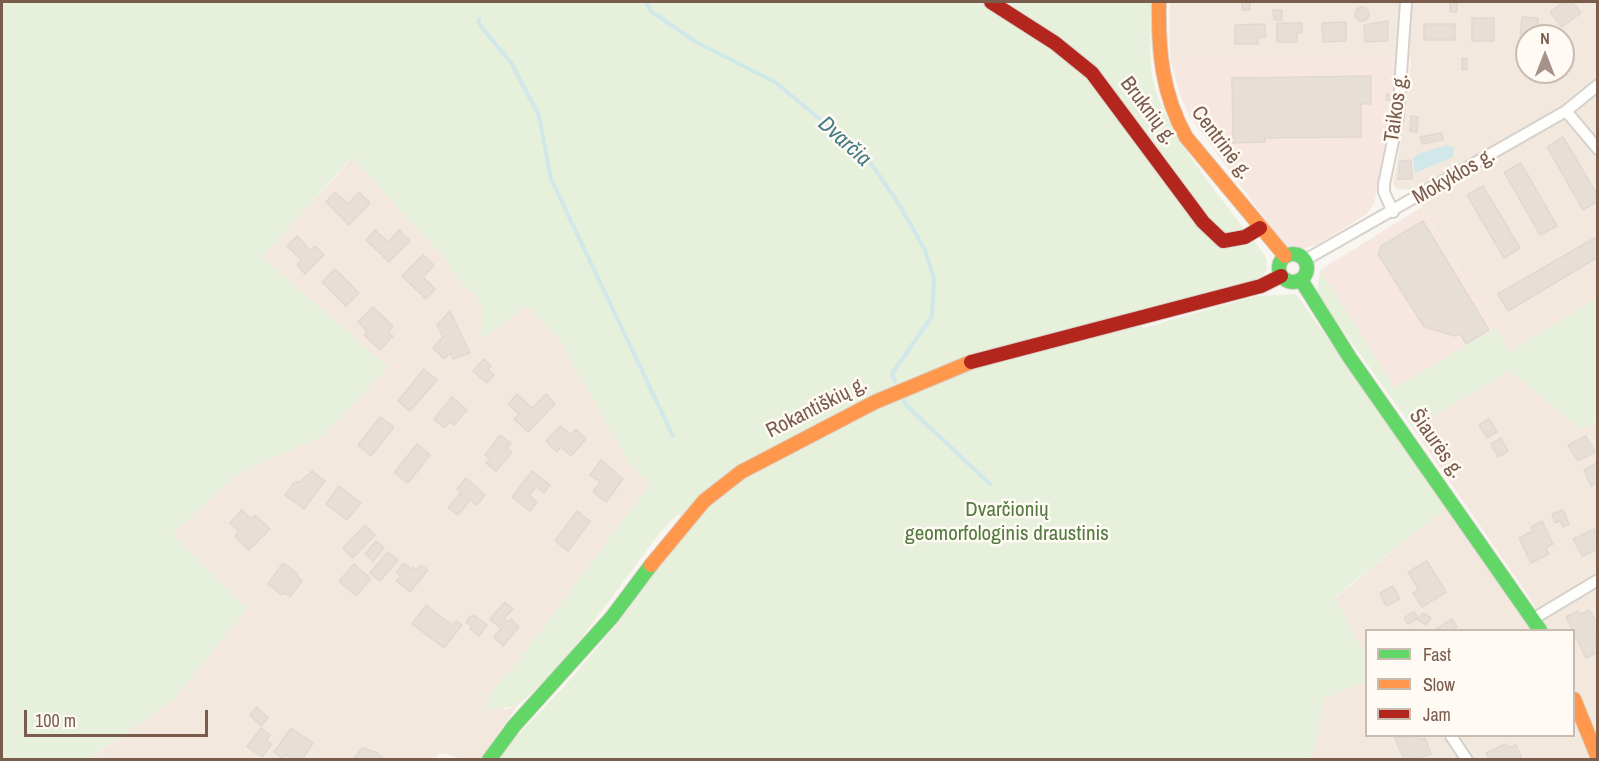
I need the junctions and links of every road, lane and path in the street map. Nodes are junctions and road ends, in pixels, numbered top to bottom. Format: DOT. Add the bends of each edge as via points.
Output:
graph roads {
  1 [pos="991,2"];
  2 [pos="1158,2"];
  3 [pos="1406,2"];
  4 [pos="1598,85"];
  5 [pos="1566,111"];
  6 [pos="1598,148"];
  7 [pos="1393,212"];
  8 [pos="1260,228"];
  9 [pos="1285,256"];
  10 [pos="1305,260"];
  11 [pos="1281,276"];
  12 [pos="1301,280"];
  13 [pos="1598,580"];
  14 [pos="1536,624"];
  15 [pos="1575,701"];
  16 [pos="1452,737"];
  17 [pos="1598,758"];
  18 [pos="489,759"];
  19 [pos="1467,759"];
  1 -- 8 [label="street, Bruknių g." via="1056,43 1092,73 1203,222 1223,241 1245,237"];
  2 -- 8 [label="street, Centrinė g." via="1158,58 1174,117"];
  3 -- 7 [label="street, Taikos g." via="1398,117 1384,184"];
  4 -- 5 [label="street, Mokyklos g."];
  5 -- 6 [label="street"];
  5 -- 7 [label="street, Mokyklos g."];
  7 -- 10 [label="street, Mokyklos g."];
  8 -- 9 [label="street, Centrinė g."];
  9 -- 10 [label="street" via="1294,254"];
  9 -- 11 [label="street" via="1280,263"];
  10 -- 12 [label="street" via="1306,272"];
  11 -- 12 [label="street" via="1292,282"];
  11 -- 18 [label="street, Rokantiškių g." via="1261,286 943,371 741,471 678,528 600,632 503,738"];
  12 -- 14 [label="street, Šiaurės g." via="1350,358"];
  13 -- 14 [label="street"];
  15 -- 17 [label="street"];
  16 -- 19 [label="street"];
}
